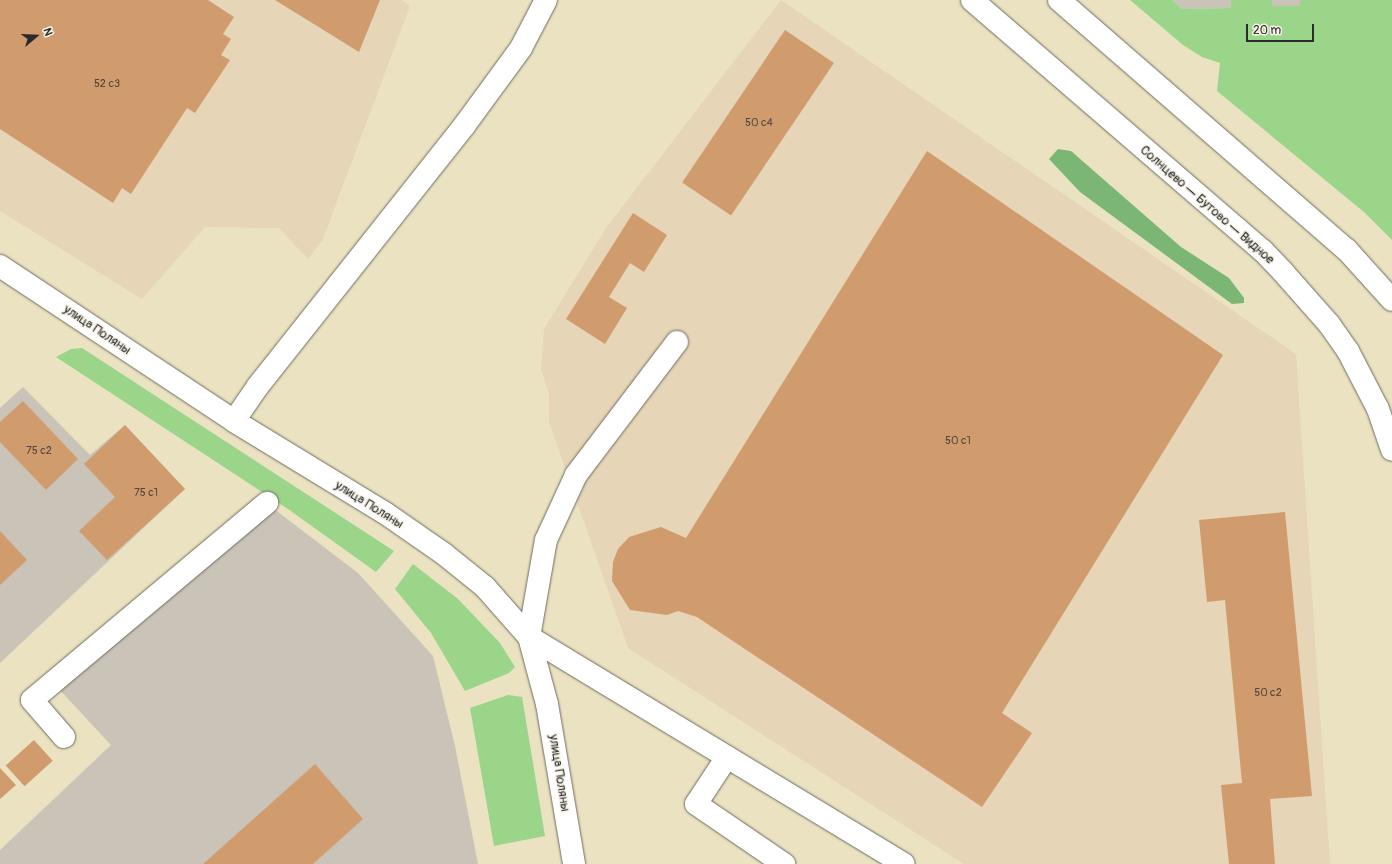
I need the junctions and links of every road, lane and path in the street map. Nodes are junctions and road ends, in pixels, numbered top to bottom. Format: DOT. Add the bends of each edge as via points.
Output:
graph roads {
  1 [pos="546,0"];
  2 [pos="972,0"];
  3 [pos="1058,0"];
  4 [pos="0,266"];
  5 [pos="1392,300"];
  6 [pos="677,342"];
  7 [pos="234,421"];
  8 [pos="1392,450"];
  9 [pos="268,503"];
  10 [pos="528,637"];
  11 [pos="64,737"];
  12 [pos="727,757"];
  13 [pos="574,864"];
  14 [pos="784,864"];
  15 [pos="904,864"];
  1 -- 7 [label="street" via="521,48 464,126 258,386"];
  2 -- 8 [label="street, Солнцево — Бутово — Видное" via="1262,250 1283,272 1329,324 1348,351 1378,409"];
  3 -- 5 [label="street" via="1342,245"];
  4 -- 7 [label="street, улица Поляны"];
  6 -- 10 [label="street" via="576,475 546,540"];
  7 -- 10 [label="street, улица Поляны" via="386,514 444,554 485,587"];
  9 -- 11 [label="street" via="32,700"];
  10 -- 12 [label="street"];
  10 -- 13 [label="street, улица Поляны" via="547,704"];
  12 -- 14 [label="street" via="696,804"];
  12 -- 15 [label="street"];
}
